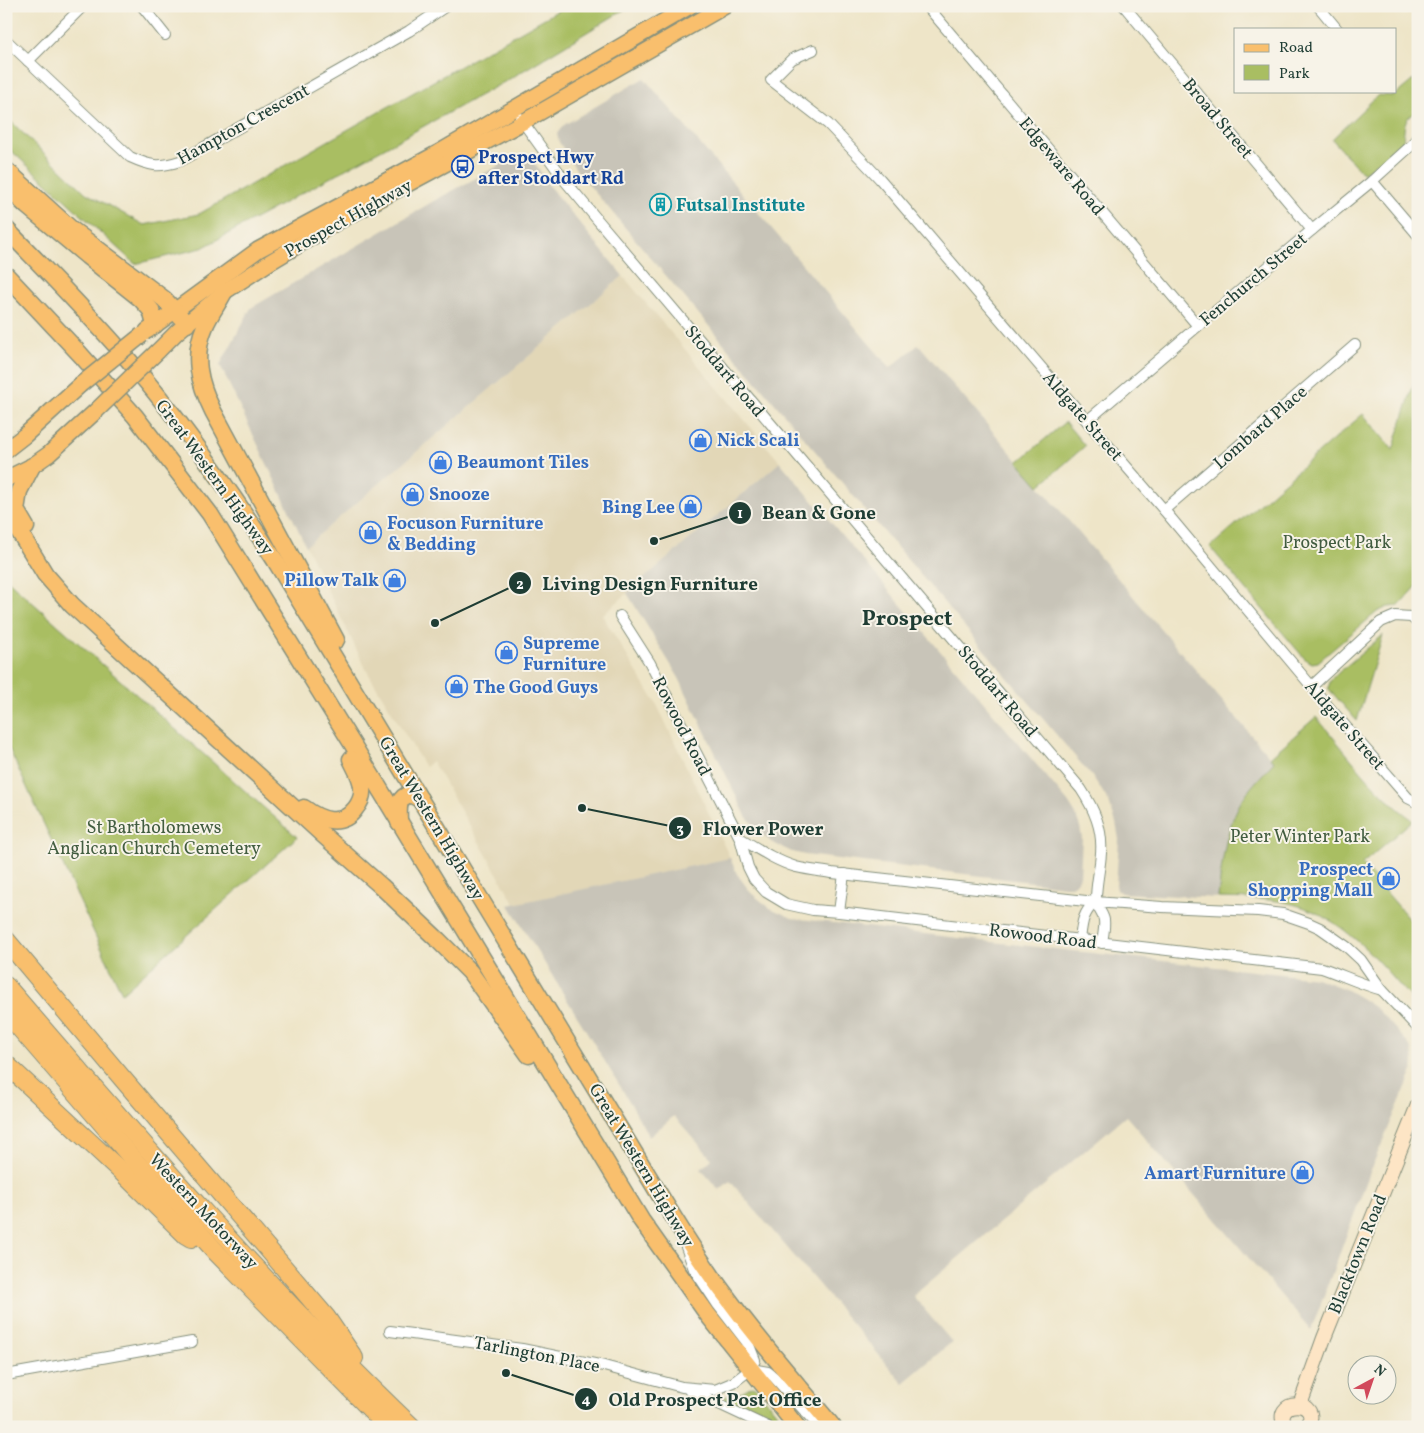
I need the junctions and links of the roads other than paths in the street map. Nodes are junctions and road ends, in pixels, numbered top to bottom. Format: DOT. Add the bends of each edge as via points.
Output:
graph roads {
  1 [pos="83,6"];
  2 [pos="142,6"];
  3 [pos="446,6"];
  4 [pos="690,6"];
  5 [pos="725,6"];
  6 [pos="926,6"];
  7 [pos="1124,6"];
  8 [pos="1318,6"];
  9 [pos="701,12"];
  10 [pos="1336,28"];
  11 [pos="166,35"];
  12 [pos="6,40"];
  13 [pos="813,50"];
  14 [pos="28,61"];
  15 [pos="514,109"];
  16 [pos="523,122"];
  17 [pos="1418,136"];
  18 [pos="6,170"];
  19 [pos="1372,182"];
  20 [pos="6,186"];
  21 [pos="6,229"];
  22 [pos="1312,230"];
  23 [pos="1418,235"];
  24 [pos="6,275"];
  25 [pos="224,292"];
  26 [pos="176,310"];
  27 [pos="187,324"];
  28 [pos="155,325"];
  29 [pos="1198,326"];
  30 [pos="1355,345"];
  31 [pos="1087,421"];
  32 [pos="6,450"];
  33 [pos="32,466"];
  34 [pos="6,479"];
  35 [pos="1164,510"];
  36 [pos="6,513"];
  37 [pos="620,616"];
  38 [pos="1418,623"];
  39 [pos="306,670"];
  40 [pos="1312,686"];
  41 [pos="386,742"];
  42 [pos="420,799"];
  43 [pos="1418,803"];
  44 [pos="399,822"];
  45 [pos="740,838"];
  46 [pos="844,874"];
  47 [pos="1095,902"];
  48 [pos="839,912"];
  49 [pos="6,926"];
  50 [pos="6,940"];
  51 [pos="1080,940"];
  52 [pos="1102,943"];
  53 [pos="6,986"];
  54 [pos="1382,990"];
  55 [pos="6,1012"];
  56 [pos="1418,1028"];
  57 [pos="6,1064"];
  58 [pos="1418,1105"];
  59 [pos="590,1137"];
  60 [pos="202,1172"];
  61 [pos="681,1229"];
  62 [pos="217,1253"];
  63 [pos="390,1331"];
  64 [pos="192,1342"];
  65 [pos="751,1369"];
  66 [pos="6,1375"];
  67 [pos="682,1387"];
  68 [pos="380,1396"];
  69 [pos="1300,1405"];
  70 [pos="1282,1424"];
  71 [pos="1310,1426"];
  72 [pos="388,1427"];
  73 [pos="412,1427"];
  74 [pos="768,1427"];
  75 [pos="797,1427"];
  76 [pos="819,1427"];
  77 [pos="833,1427"];
  1 -- 14 [label="street"];
  2 -- 11 [label="street"];
  3 -- 14 [label="street, Hampton Crescent" via="369,54 165,166 147,165 130,157"];
  4 -- 15 [label="main road, Prospect Highway"];
  5 -- 9 [label="main road, Prospect Highway"];
  6 -- 29 [label="street, Edgeware Road"];
  7 -- 22 [label="street, Broad Street"];
  8 -- 10 [label="street"];
  9 -- 16 [label="main road, Prospect Highway"];
  12 -- 14 [label="street, Hampton Crescent"];
  13 -- 31 [label="street, Aldgate Street" via="792,59 770,80 828,124 880,179"];
  15 -- 16 [label="street, Stoddart Road"];
  15 -- 26 [label="main road, Prospect Highway" via="258,250"];
  16 -- 25 [label="main road, Prospect Highway" via="335,223"];
  16 -- 47 [label="street, Stoddart Road" via="566,182 1081,789 1090,802 1101,835"];
  17 -- 19 [label="street, Fenchurch Street"];
  18 -- 26 [label="highway" via="71,229"];
  19 -- 22 [label="street, Fenchurch Street"];
  19 -- 23 [label="street"];
  20 -- 28 [label="highway" via="141,298 151,310"];
  21 -- 41 [label="highway, Great Western Highway" via="126,357 192,440 275,560"];
  22 -- 29 [label="street, Fenchurch Street"];
  24 -- 39 [label="highway, Great Western Highway" via="129,410 189,486 210,514"];
  25 -- 27 [label="main road, Prospect Highway"];
  25 -- 41 [label="highway" via="200,340 198,368 205,394 353,672"];
  26 -- 27 [label="highway"];
  26 -- 28 [label="main road, Prospect Highway"];
  27 -- 33 [label="main road, Prospect Highway, bridge" via="96,411"];
  28 -- 32 [label="main road, Prospect Highway, bridge"];
  29 -- 31 [label="street, Fenchurch Street"];
  30 -- 35 [label="street, Lombard Place"];
  31 -- 35 [label="street, Aldgate Street"];
  33 -- 34 [label="main road, Prospect Highway"];
  33 -- 39 [label="highway" via="19,491 16,510 67,590 306,810 327,821 337,821 353,812 362,797 362,786"];
  35 -- 40 [label="street, Aldgate Street"];
  36 -- 59 [label="highway" via="45,574 83,616 381,886 470,972"];
  37 -- 45 [label="street, Rowood Road" via="650,662"];
  38 -- 40 [label="street" via="1411,617 1395,616 1381,622"];
  39 -- 44 [label="highway, Great Western Highway"];
  40 -- 43 [label="street, Aldgate Street" via="1408,798"];
  41 -- 42 [label="highway, Great Western Highway"];
  42 -- 44 [label="highway" via="410,794 402,797"];
  42 -- 61 [label="highway, Great Western Highway"];
  44 -- 59 [label="highway, Great Western Highway"];
  45 -- 46 [label="street, Rowood Road" via="764,854 796,867"];
  45 -- 48 [label="street, Rowood Road" via="751,875 766,892 798,908"];
  46 -- 47 [label="street, Rowood Road"];
  46 -- 48 [label="street"];
  47 -- 51 [label="street, Stoddart Road" via="1085,915"];
  47 -- 52 [label="street, Stoddart Road" via="1104,922"];
  47 -- 54 [label="street, Rowood Road" via="1258,911 1293,917 1320,928 1347,947 1361,960"];
  48 -- 51 [label="street, Rowood Road"];
  49 -- 60 [label="highway" via="156,1102"];
  50 -- 60 [label="highway"];
  51 -- 52 [label="street, Rowood Road"];
  52 -- 54 [label="street, Rowood Road" via="1322,968"];
  53 -- 68 [label="highway, Western Motorway" via="188,1195"];
  54 -- 56 [label="street, Rowood Road"];
  55 -- 62 [label="highway, Western Motorway"];
  57 -- 62 [label="highway" via="186,1234"];
  58 -- 69 [label="main road, Blacktown Road"];
  59 -- 65 [label="highway, Great Western Highway" via="641,1220 708,1315"];
  60 -- 68 [label="highway" via="326,1317"];
  61 -- 65 [label="street" via="694,1269 752,1350 755,1360"];
  61 -- 77 [label="highway, Great Western Highway" via="728,1298"];
  62 -- 72 [label="highway, Western Motorway"];
  63 -- 67 [label="street, Tarlington Place" via="522,1348"];
  64 -- 66 [label="street"];
  65 -- 67 [label="street, Tarlington Place" via="734,1382 715,1390"];
  65 -- 75 [label="highway, Great Western Highway"];
  65 -- 76 [label="street" via="768,1372 774,1377"];
  67 -- 74 [label="street, Tarlington Place"];
  68 -- 73 [label="highway, Western Motorway"];
  69 -- 70 [label="main road" via="1288,1407"];
  69 -- 71 [label="main road" via="1309,1413"];
}
